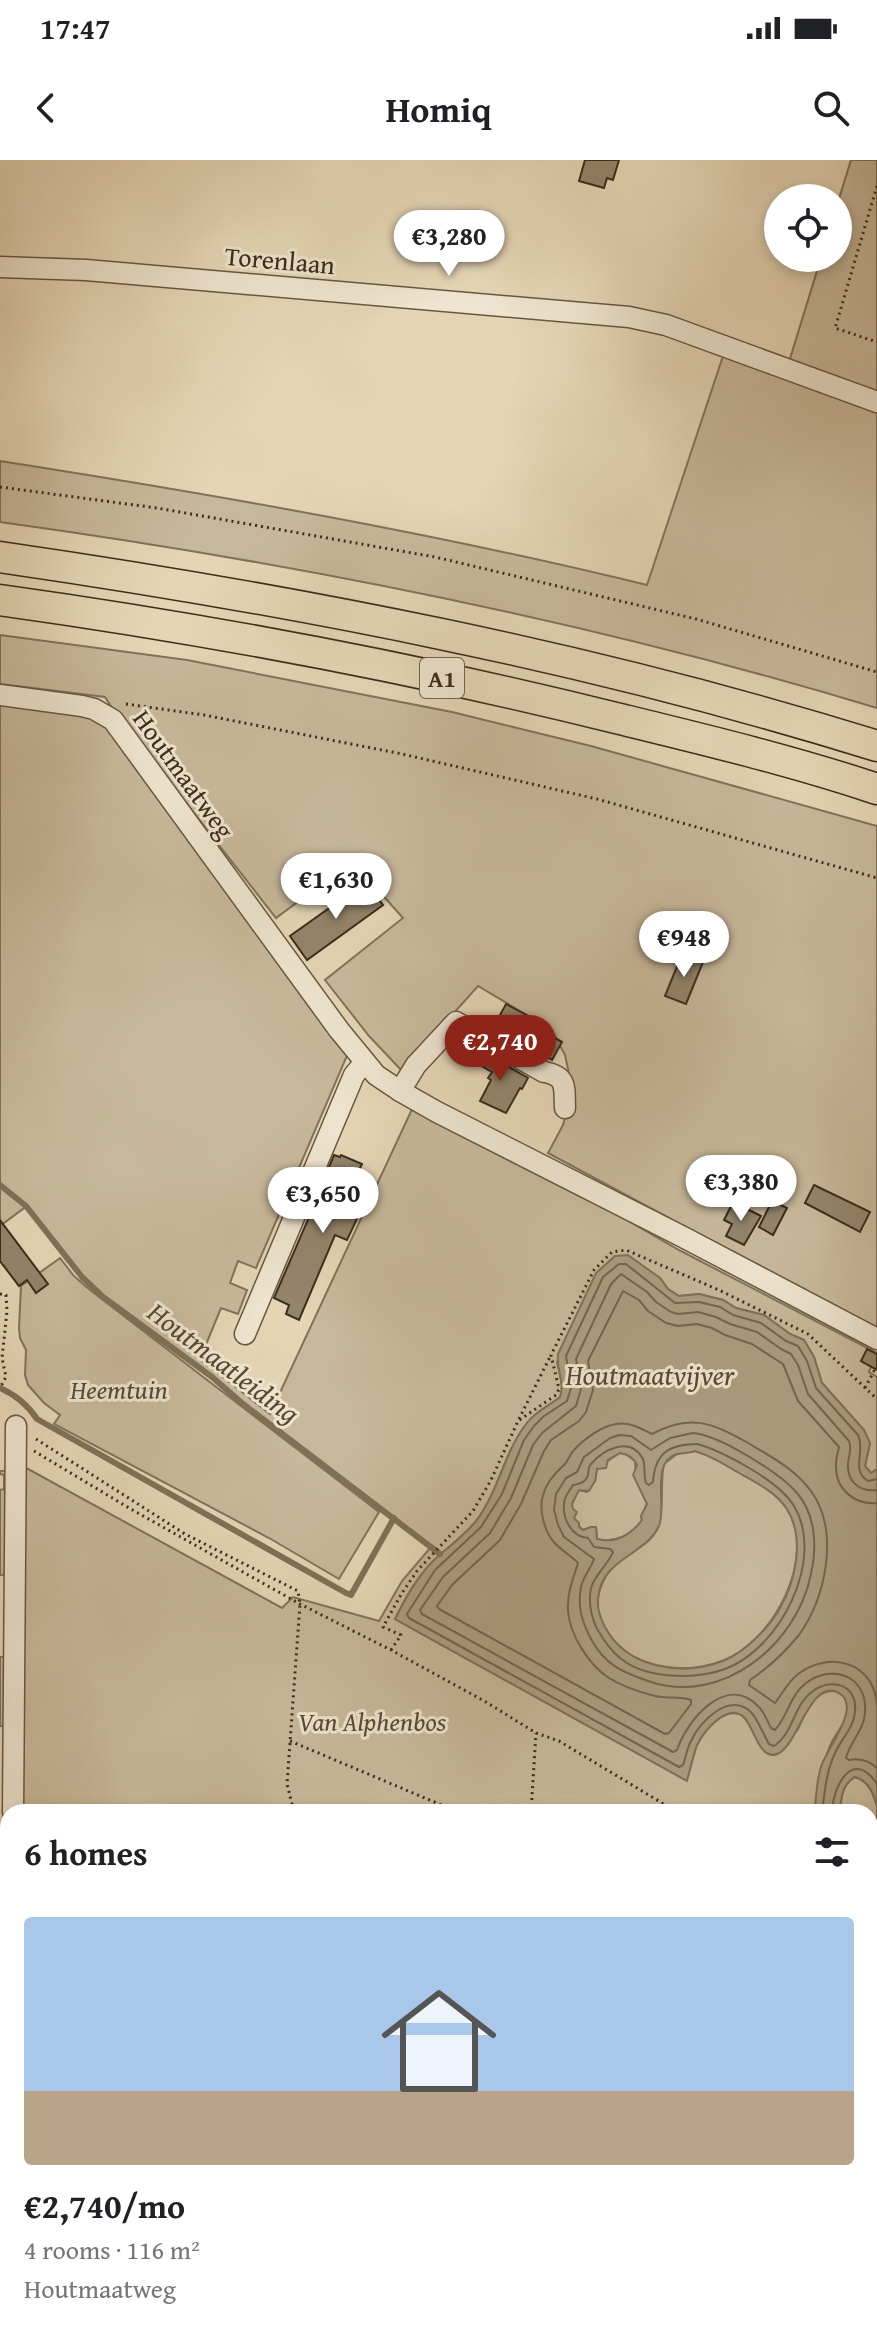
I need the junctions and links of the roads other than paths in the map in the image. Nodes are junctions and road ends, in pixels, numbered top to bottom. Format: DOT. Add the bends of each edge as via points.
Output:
graph roads {
  1 [pos="0,267"];
  2 [pos="877,402"];
  3 [pos="0,557"];
  4 [pos="0,600"];
  5 [pos="0,695"];
  6 [pos="877,746"];
  7 [pos="877,789"];
  8 [pos="364,1063"];
  9 [pos="400,1091"];
  10 [pos="565,1108"];
  11 [pos="245,1334"];
  12 [pos="877,1338"];
  13 [pos="16,1426"];
  14 [pos="13,1804"];
  1 -- 2 [label="street, Torenlaan" via="629,317 666,325"];
  3 -- 6 [label="highway, A1" via="348,614 694,694"];
  4 -- 7 [label="highway, A1" via="350,658 687,735"];
  5 -- 8 [label="street, Houtmaatweg" via="82,706 113,720"];
  8 -- 9 [label="street, Houtmaatweg"];
  8 -- 11 [label="street" via="354,1075"];
  9 -- 10 [label="street" via="456,1022 556,1074 563,1082"];
  9 -- 12 [label="street, Houtmaatweg"];
  13 -- 14 [label="street"];
}
